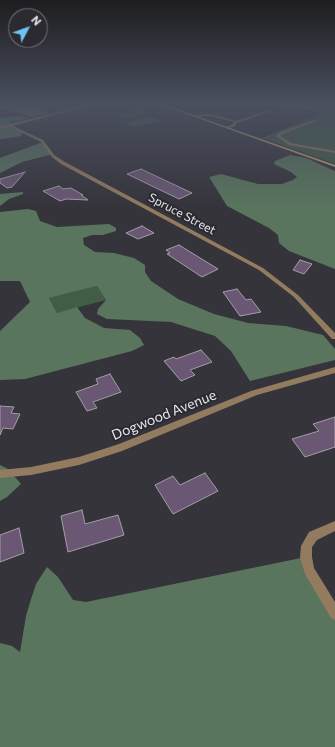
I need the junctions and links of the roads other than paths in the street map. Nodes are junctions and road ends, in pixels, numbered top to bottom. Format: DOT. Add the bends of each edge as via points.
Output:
graph roads {
  1 [pos="40,140"];
  2 [pos="261,140"];
  3 [pos="284,140"];
  4 [pos="335,152"];
  5 [pos="335,166"];
  6 [pos="335,337"];
  7 [pos="335,370"];
  8 [pos="0,474"];
  9 [pos="335,526"];
  10 [pos="335,614"];
  1 -- 6 [label="street, Spruce Street" via="53,156 63,163 261,269 296,296"];
  2 -- 5 [label="main road"];
  3 -- 4 [label="lane" via="290,144"];
  7 -- 8 [label="street, Dogwood Avenue" via="254,394 122,447 79,461"];
  9 -- 10 [label="street" via="313,536 307,546 306,557 309,570"];
}
